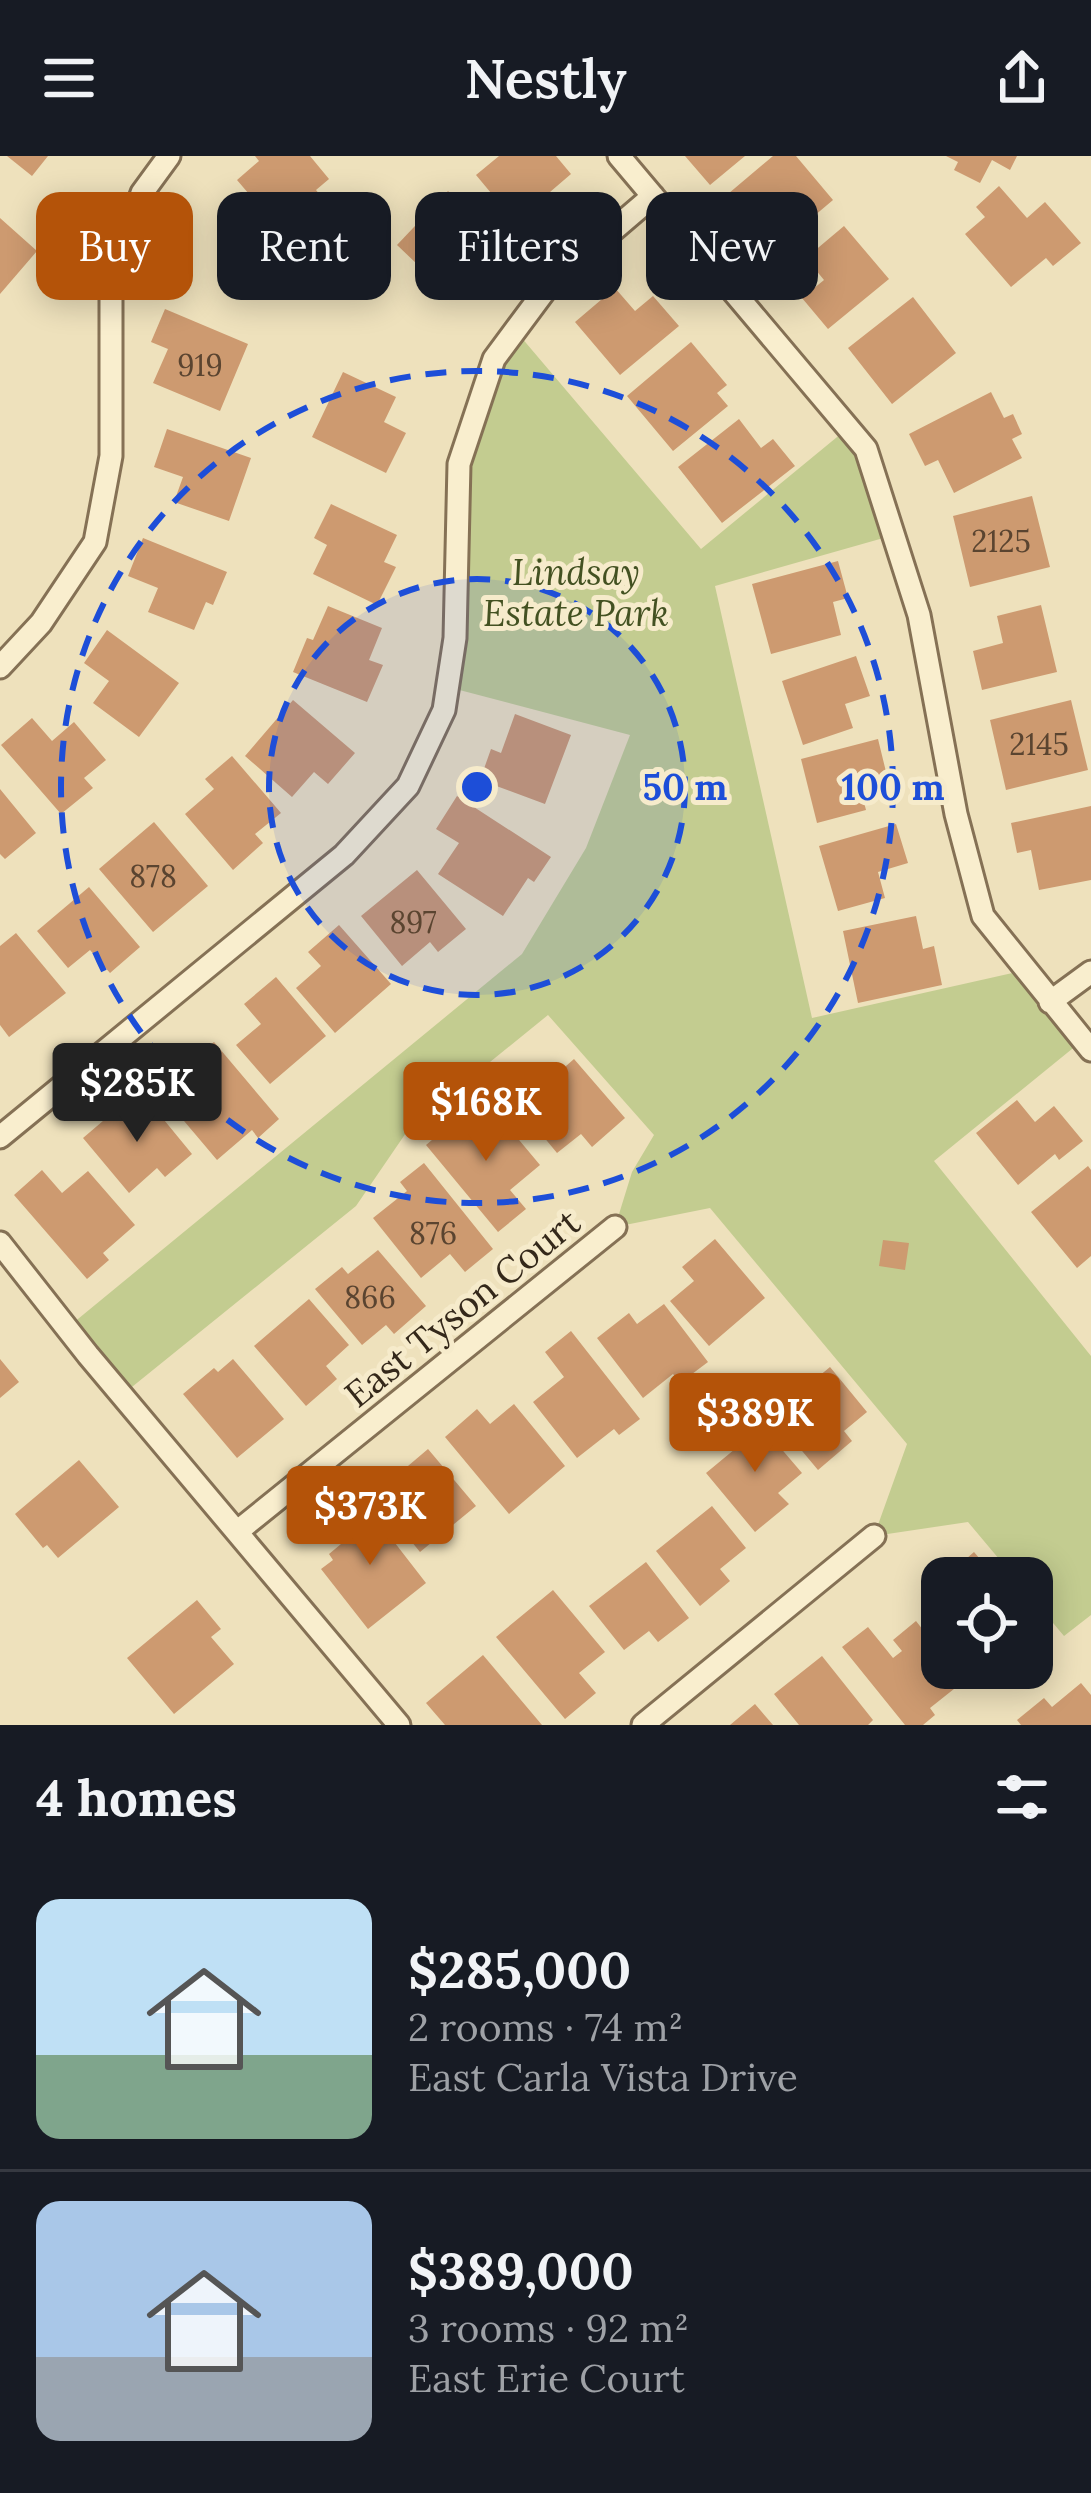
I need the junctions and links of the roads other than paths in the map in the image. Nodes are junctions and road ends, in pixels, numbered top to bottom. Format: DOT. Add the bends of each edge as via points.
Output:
graph roads {
  1 [pos="169,156"];
  2 [pos="619,156"];
  3 [pos="650,192"];
  4 [pos="646,202"];
  5 [pos="741,300"];
  6 [pos="0,668"];
  7 [pos="1091,972"];
  8 [pos="1050,1002"];
  9 [pos="1091,1050"];
  10 [pos="0,1137"];
  11 [pos="615,1227"];
  12 [pos="0,1244"];
  13 [pos="238,1531"];
  14 [pos="874,1536"];
  15 [pos="399,1725"];
  16 [pos="643,1725"];
  1 -- 6 [label="street" via="142,193 111,278 111,456 95,542"];
  2 -- 3 [label="street"];
  4 -- 10 [label="street" via="549,285 494,359 459,464 444,710 408,786 344,855"];
  5 -- 8 [label="street" via="866,449 919,615 983,916"];
  7 -- 8 [label="street"];
  8 -- 9 [label="street"];
  11 -- 13 [label="street, East Tyson Court"];
  12 -- 13 [label="street"];
  13 -- 15 [label="street"];
  14 -- 16 [label="street"];
}
